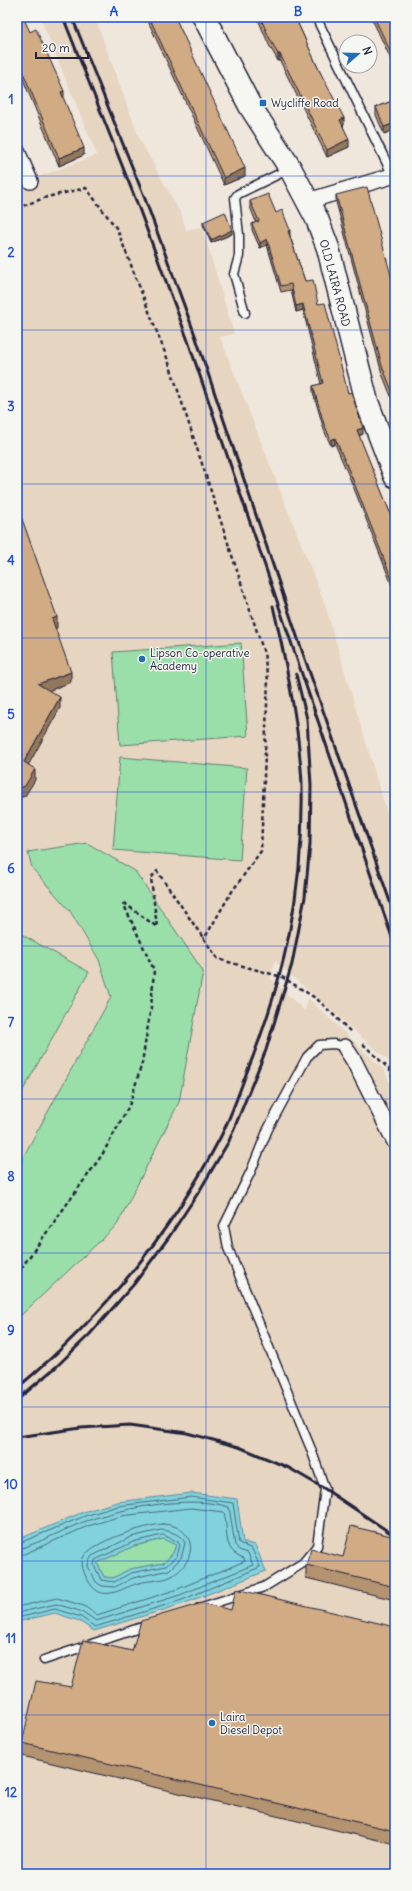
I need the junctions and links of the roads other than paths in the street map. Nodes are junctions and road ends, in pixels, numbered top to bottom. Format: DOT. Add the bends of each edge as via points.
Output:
graph roads {
  1 [pos="204,17"];
  2 [pos="316,17"];
  3 [pos="17,151"];
  4 [pos="290,168"];
  5 [pos="394,175"];
  6 [pos="30,181"];
  7 [pos="308,201"];
  8 [pos="245,312"];
  9 [pos="395,476"];
  10 [pos="345,1047"];
  11 [pos="395,1142"];
  12 [pos="188,1611"];
  13 [pos="159,1621"];
  14 [pos="44,1660"];
  1 -- 4 [label="main road, OLD LAIRA ROAD" via="250,106"];
  2 -- 5 [label="lane"];
  3 -- 6 [label="street"];
  4 -- 7 [label="main road, OLD LAIRA ROAD"];
  4 -- 8 [label="lane" via="238,194 235,198 239,256 234,274"];
  5 -- 7 [label="street"];
  7 -- 9 [label="main road, OLD LAIRA ROAD" via="328,248 367,402"];
  10 -- 11 [label="street"];
  10 -- 12 [label="lane" via="334,1044 319,1046 307,1057 268,1129 224,1226 228,1248 325,1489 317,1546 303,1563 264,1587"];
  13 -- 14 [label="lane"];
}
